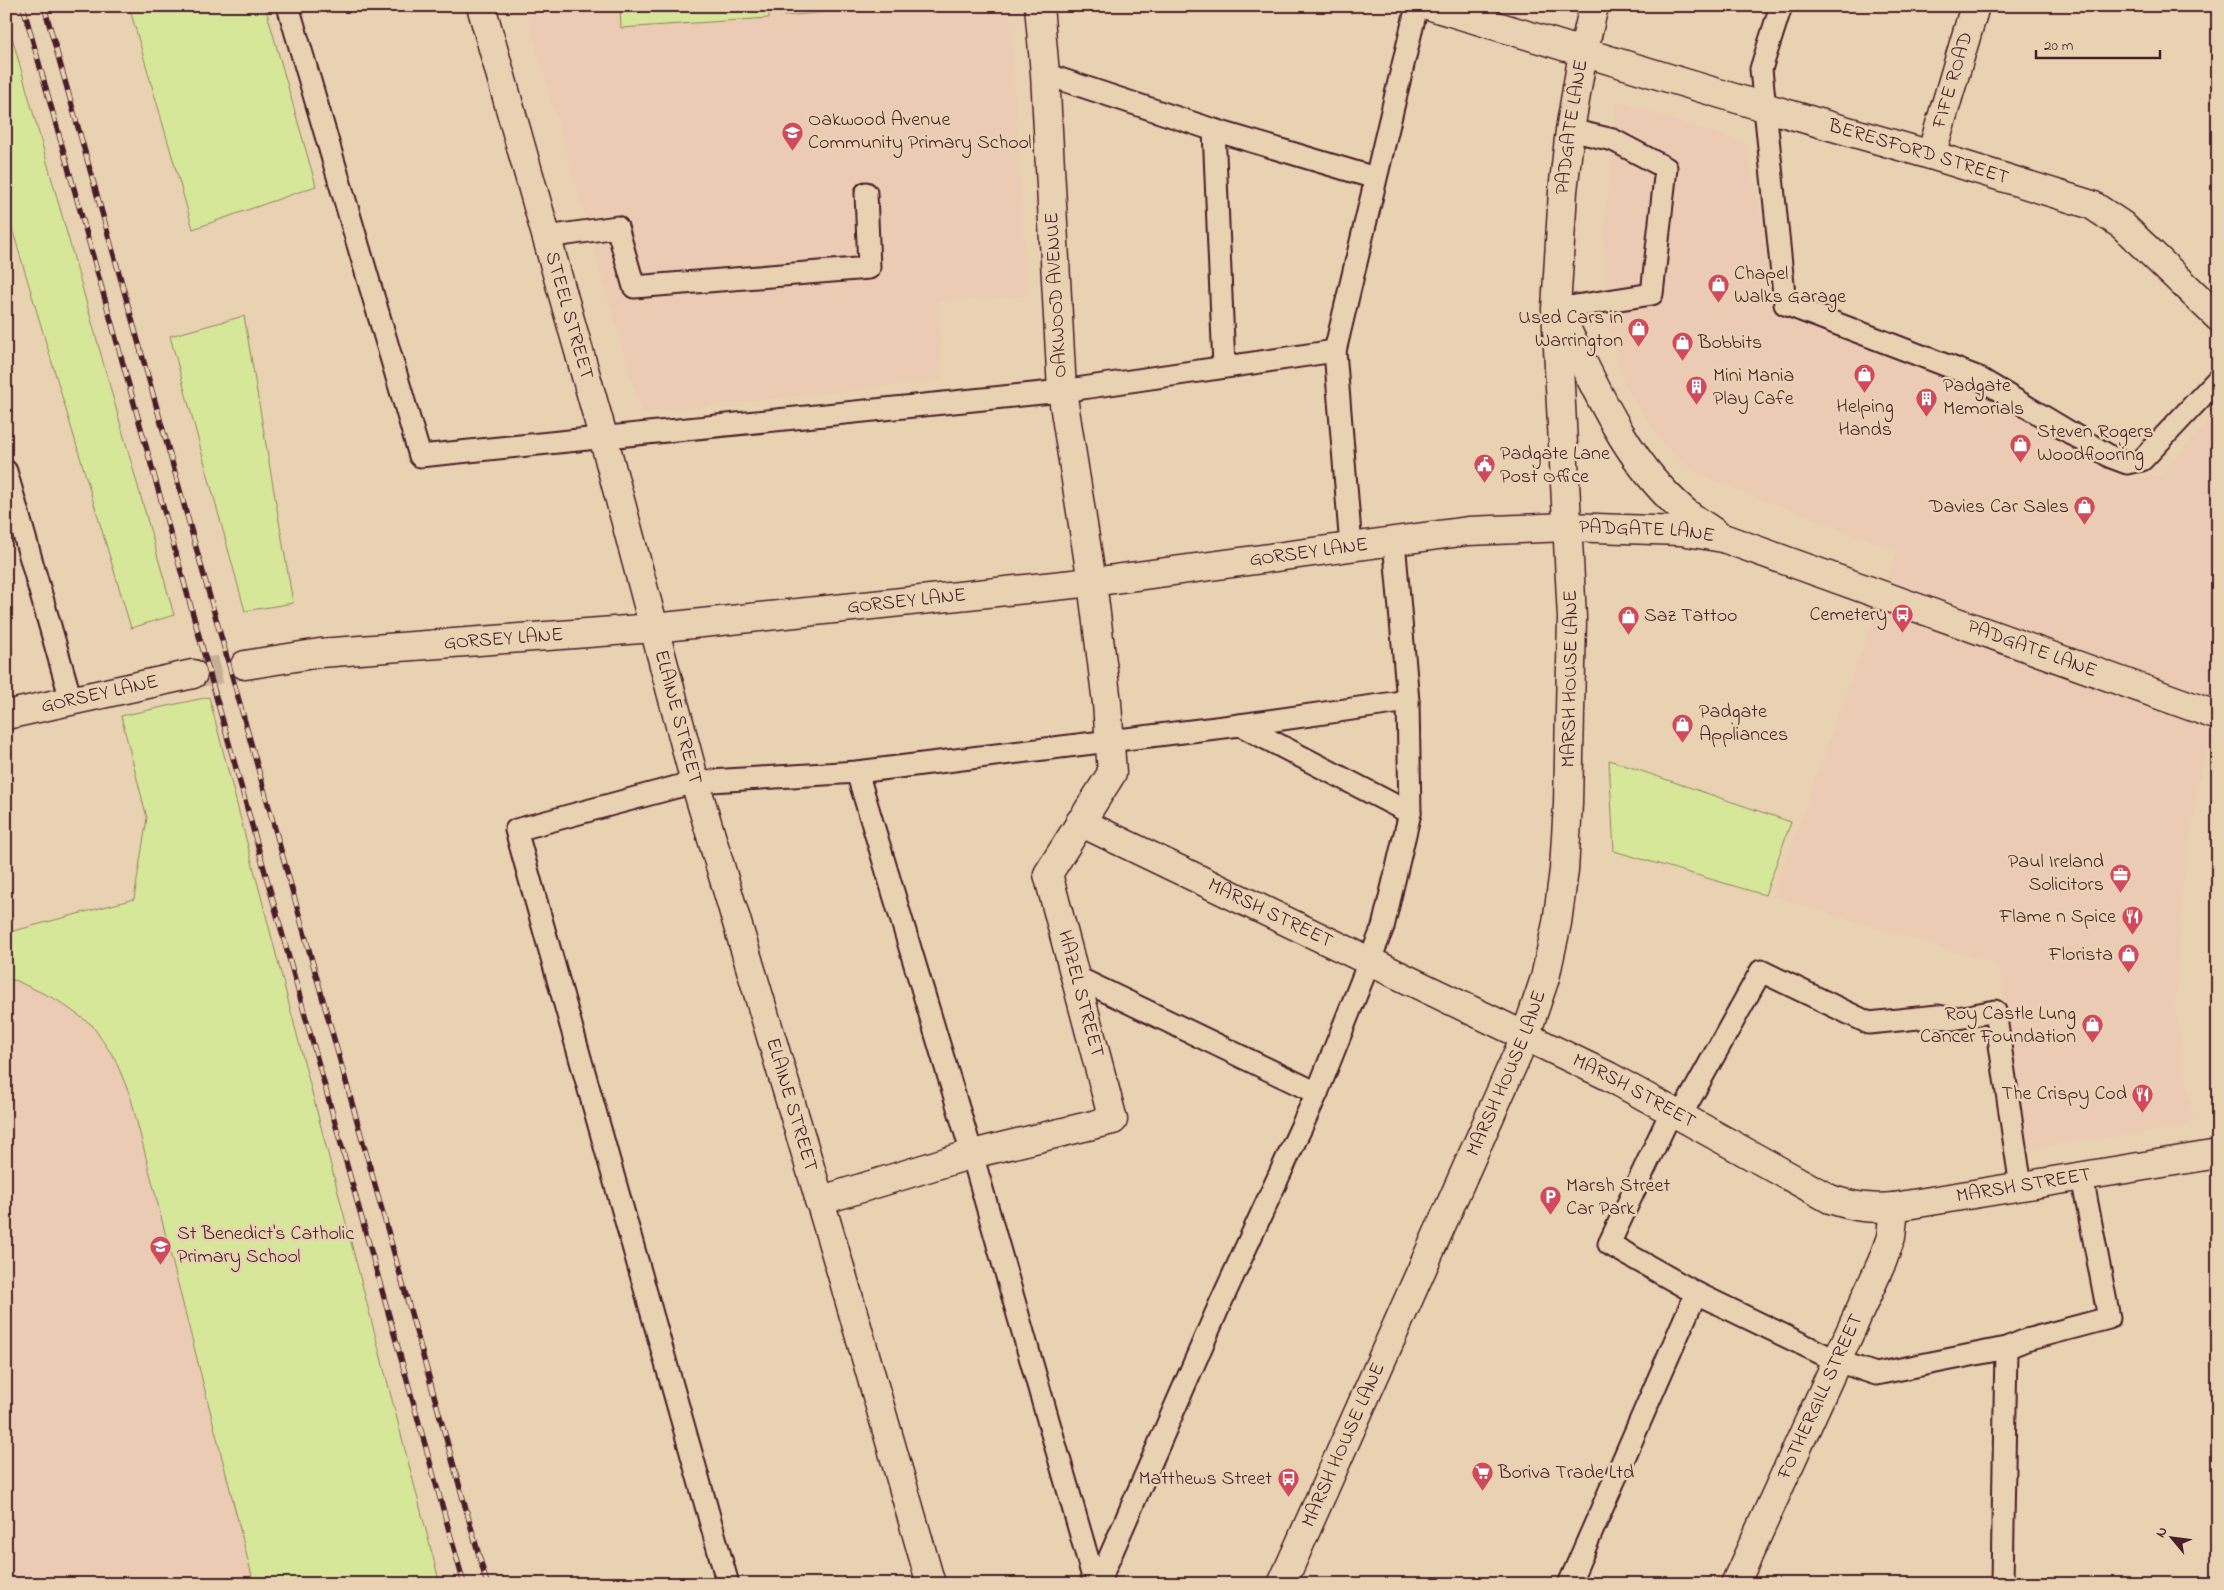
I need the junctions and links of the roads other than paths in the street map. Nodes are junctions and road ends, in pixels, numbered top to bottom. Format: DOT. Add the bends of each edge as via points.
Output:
graph roads {
  1 [pos="288,6"];
  2 [pos="481,6"];
  3 [pos="1039,6"];
  4 [pos="1417,6"];
  5 [pos="1431,6"];
  6 [pos="1594,6"];
  7 [pos="1781,6"];
  8 [pos="1975,6"];
  9 [pos="1583,53"];
  10 [pos="1045,74"];
  11 [pos="1764,107"];
  12 [pos="1214,130"];
  13 [pos="1570,130"];
  14 [pos="1931,155"];
  15 [pos="1374,178"];
  16 [pos="866,193"];
  17 [pos="547,237"];
  18 [pos="1556,309"];
  19 [pos="2218,317"];
  20 [pos="1335,351"];
  21 [pos="1224,366"];
  22 [pos="2218,379"];
  23 [pos="1062,391"];
  24 [pos="603,436"];
  25 [pos="6,471"];
  26 [pos="1568,526"];
  27 [pos="1723,538"];
  28 [pos="1394,541"];
  29 [pos="1351,547"];
  30 [pos="1092,582"];
  31 [pos="654,628"];
  32 [pos="245,665"];
  33 [pos="193,674"];
  34 [pos="71,700"];
  35 [pos="1408,701"];
  36 [pos="6,715"];
  37 [pos="2218,716"];
  38 [pos="1240,725"];
  39 [pos="1110,740"];
  40 [pos="857,772"];
  41 [pos="695,782"];
  42 [pos="1410,813"];
  43 [pos="1080,822"];
  44 [pos="1369,961"];
  45 [pos="1076,977"];
  46 [pos="1525,1037"];
  47 [pos="1317,1093"];
  48 [pos="1676,1113"];
  49 [pos="972,1154"];
  50 [pos="2218,1154"];
  51 [pos="2082,1177"];
  52 [pos="2021,1187"];
  53 [pos="819,1201"];
  54 [pos="1894,1207"];
  55 [pos="1696,1293"];
  56 [pos="2006,1348"];
  57 [pos="1837,1361"];
  58 [pos="728,1584"];
  59 [pos="931,1584"];
  60 [pos="1097,1584"];
  61 [pos="1282,1584"];
  62 [pos="1569,1584"];
  63 [pos="1735,1584"];
  64 [pos="2002,1584"];
  1 -- 24 [label="lane" via="420,456"];
  2 -- 17 [label="street, STEEL STREET"];
  3 -- 10 [label="street, OAKWOOD AVENUE"];
  4 -- 15 [label="lane"];
  5 -- 9 [label="street, BERESFORD STREET"];
  6 -- 9 [label="street, PADGATE LANE"];
  7 -- 11 [label="lane" via="1761,69"];
  8 -- 14 [label="street, FIFE ROAD"];
  9 -- 11 [label="street, BERESFORD STREET"];
  9 -- 13 [label="street, PADGATE LANE"];
  10 -- 12 [label="lane"];
  10 -- 23 [label="street, OAKWOOD AVENUE"];
  11 -- 14 [label="street, BERESFORD STREET"];
  11 -- 22 [label="lane" via="1785,304 1977,377 2111,458 2127,463 2142,460"];
  12 -- 15 [label="lane"];
  12 -- 21 [label="lane"];
  13 -- 18 [label="street, PADGATE LANE"];
  13 -- 18 [label="lane" via="1613,140 1666,168 1652,294"];
  14 -- 19 [label="street, BERESFORD STREET" via="2092,205 2122,225"];
  15 -- 20 [label="lane"];
  16 -- 17 [label="lane" via="869,268 634,287 617,227"];
  17 -- 24 [label="street, STEEL STREET"];
  18 -- 26 [label="street, PADGATE LANE"];
  18 -- 27 [label="street" via="1623,441 1658,486 1685,512"];
  20 -- 21 [label="lane"];
  20 -- 29 [label="lane"];
  21 -- 23 [label="lane"];
  23 -- 24 [label="lane"];
  23 -- 30 [label="street, OAKWOOD AVENUE"];
  24 -- 31 [label="street, STEEL STREET"];
  25 -- 34 [label="lane"];
  26 -- 27 [label="street, PADGATE LANE" via="1681,531"];
  26 -- 28 [label="street, GORSEY LANE" via="1478,530"];
  26 -- 46 [label="street, MARSH HOUSE LANE" via="1572,642 1564,870 1545,978"];
  27 -- 37 [label="street, PADGATE LANE"];
  28 -- 29 [label="street, GORSEY LANE"];
  28 -- 35 [label="lane"];
  29 -- 30 [label="street, GORSEY LANE"];
  30 -- 31 [label="street, GORSEY LANE"];
  30 -- 39 [label="street, HAZEL STREET"];
  31 -- 32 [label="street, GORSEY LANE" via="320,653"];
  31 -- 41 [label="street, ELAINE STREET"];
  33 -- 34 [label="street, GORSEY LANE"];
  34 -- 36 [label="street, GORSEY LANE"];
  35 -- 38 [label="lane"];
  35 -- 42 [label="lane"];
  38 -- 39 [label="lane"];
  38 -- 42 [label="lane"];
  39 -- 40 [label="lane"];
  39 -- 43 [label="street, HAZEL STREET" via="1112,773"];
  40 -- 41 [label="lane"];
  40 -- 49 [label="lane"];
  41 -- 53 [label="street, ELAINE STREET"];
  41 -- 58 [label="lane" via="516,830"];
  42 -- 44 [label="lane" via="1384,926"];
  43 -- 44 [label="street, MARSH STREET"];
  43 -- 45 [label="street, HAZEL STREET" via="1048,874"];
  44 -- 46 [label="street, MARSH STREET"];
  44 -- 47 [label="lane"];
  45 -- 47 [label="lane"];
  45 -- 49 [label="street, HAZEL STREET" via="1113,1120"];
  46 -- 48 [label="street, MARSH STREET"];
  46 -- 61 [label="street, MARSH HOUSE LANE"];
  47 -- 60 [label="lane"];
  48 -- 52 [label="lane" via="1761,970 1869,1023 1938,1016 1953,1019 1994,1012"];
  48 -- 54 [label="street, MARSH STREET" via="1830,1199 1870,1209"];
  48 -- 55 [label="lane" via="1608,1244"];
  49 -- 53 [label="street, HAZEL STREET"];
  49 -- 60 [label="lane"];
  50 -- 51 [label="street, MARSH STREET"];
  51 -- 52 [label="street, MARSH STREET"];
  51 -- 56 [label="lane" via="2109,1318"];
  52 -- 54 [label="street, MARSH STREET"];
  53 -- 59 [label="street, ELAINE STREET"];
  54 -- 57 [label="street, FOTHERGILL STREET" via="1891,1237"];
  55 -- 57 [label="lane"];
  55 -- 62 [label="lane"];
  56 -- 57 [label="lane" via="1876,1374"];
  56 -- 64 [label="lane"];
  57 -- 63 [label="street, FOTHERGILL STREET"];
}
